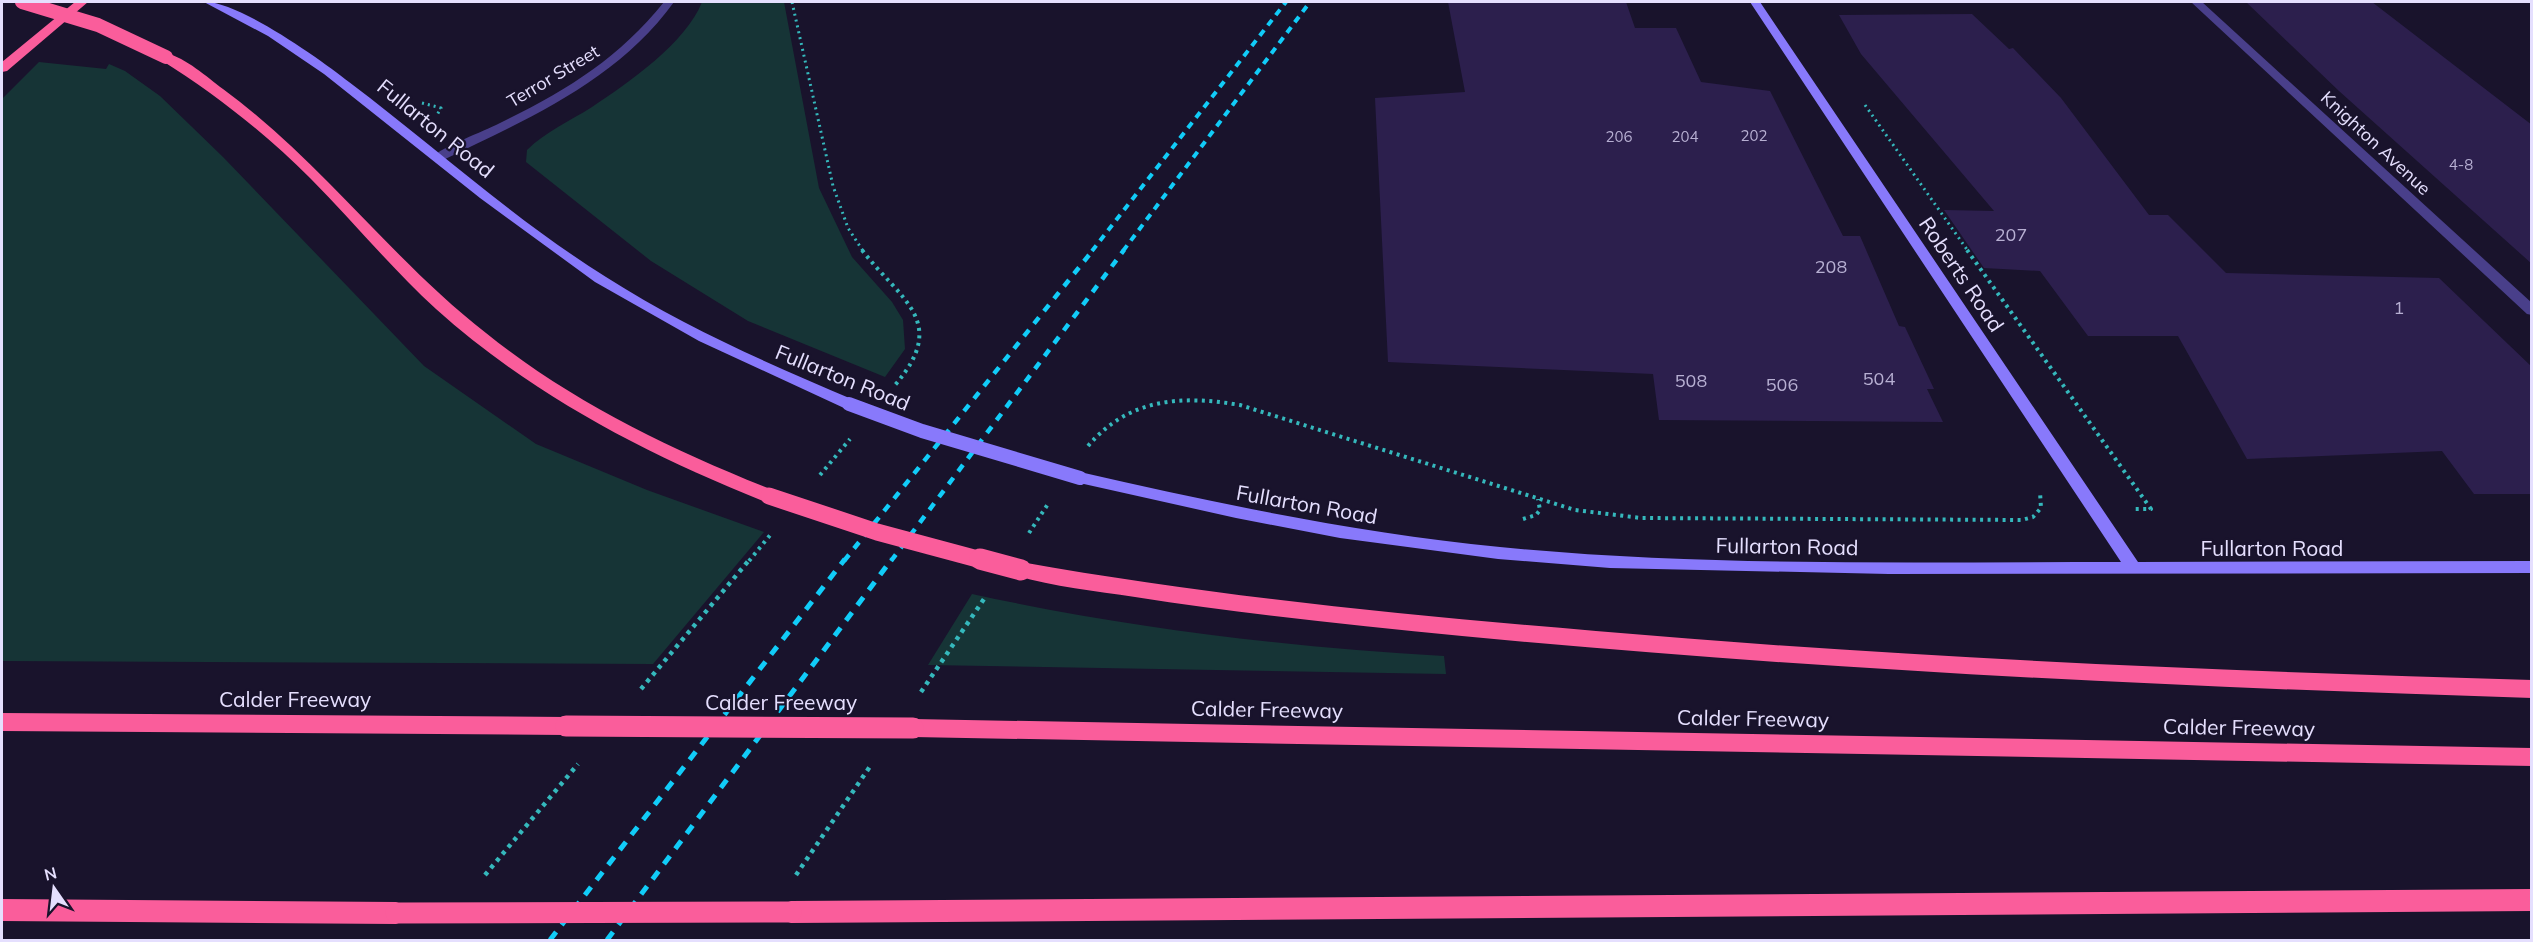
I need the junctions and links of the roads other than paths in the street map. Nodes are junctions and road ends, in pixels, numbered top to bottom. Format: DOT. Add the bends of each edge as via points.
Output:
graph roads {
  1 [pos="22,2"];
  2 [pos="82,2"];
  3 [pos="209,2"];
  4 [pos="669,2"];
  5 [pos="1755,2"];
  6 [pos="2196,2"];
  7 [pos="2,68"];
  8 [pos="437,158"];
  9 [pos="2532,310"];
  10 [pos="2532,567"];
  11 [pos="2134,569"];
  12 [pos="2532,688"];
  13 [pos="2,722"];
  14 [pos="2532,757"];
  15 [pos="2532,900"];
  16 [pos="2,910"];
  1 -- 12 [label="highway, bridge" via="98,25 166,57 207,82 258,122 333,193 441,304 532,378 637,440 700,469 878,532 1021,570 1279,610 1868,660 2326,683"];
  2 -- 7 [label="highway"];
  3 -- 8 [label="main road, Fullarton Road" via="311,57"];
  4 -- 8 [label="street, Terror Street" via="642,35 603,68 537,110"];
  5 -- 11 [label="main road, Roberts Road"];
  6 -- 9 [label="street, Knighton Avenue"];
  8 -- 11 [label="main road, Fullarton Road, bridge" via="568,257 638,301 753,363 922,431 1080,478 1276,521 1499,553 1715,566"];
  10 -- 11 [label="main road, Fullarton Road"];
  13 -- 14 [label="highway, Calder Freeway, bridge" via="914,728"];
  15 -- 16 [label="highway, bridge" via="791,912"];
}
